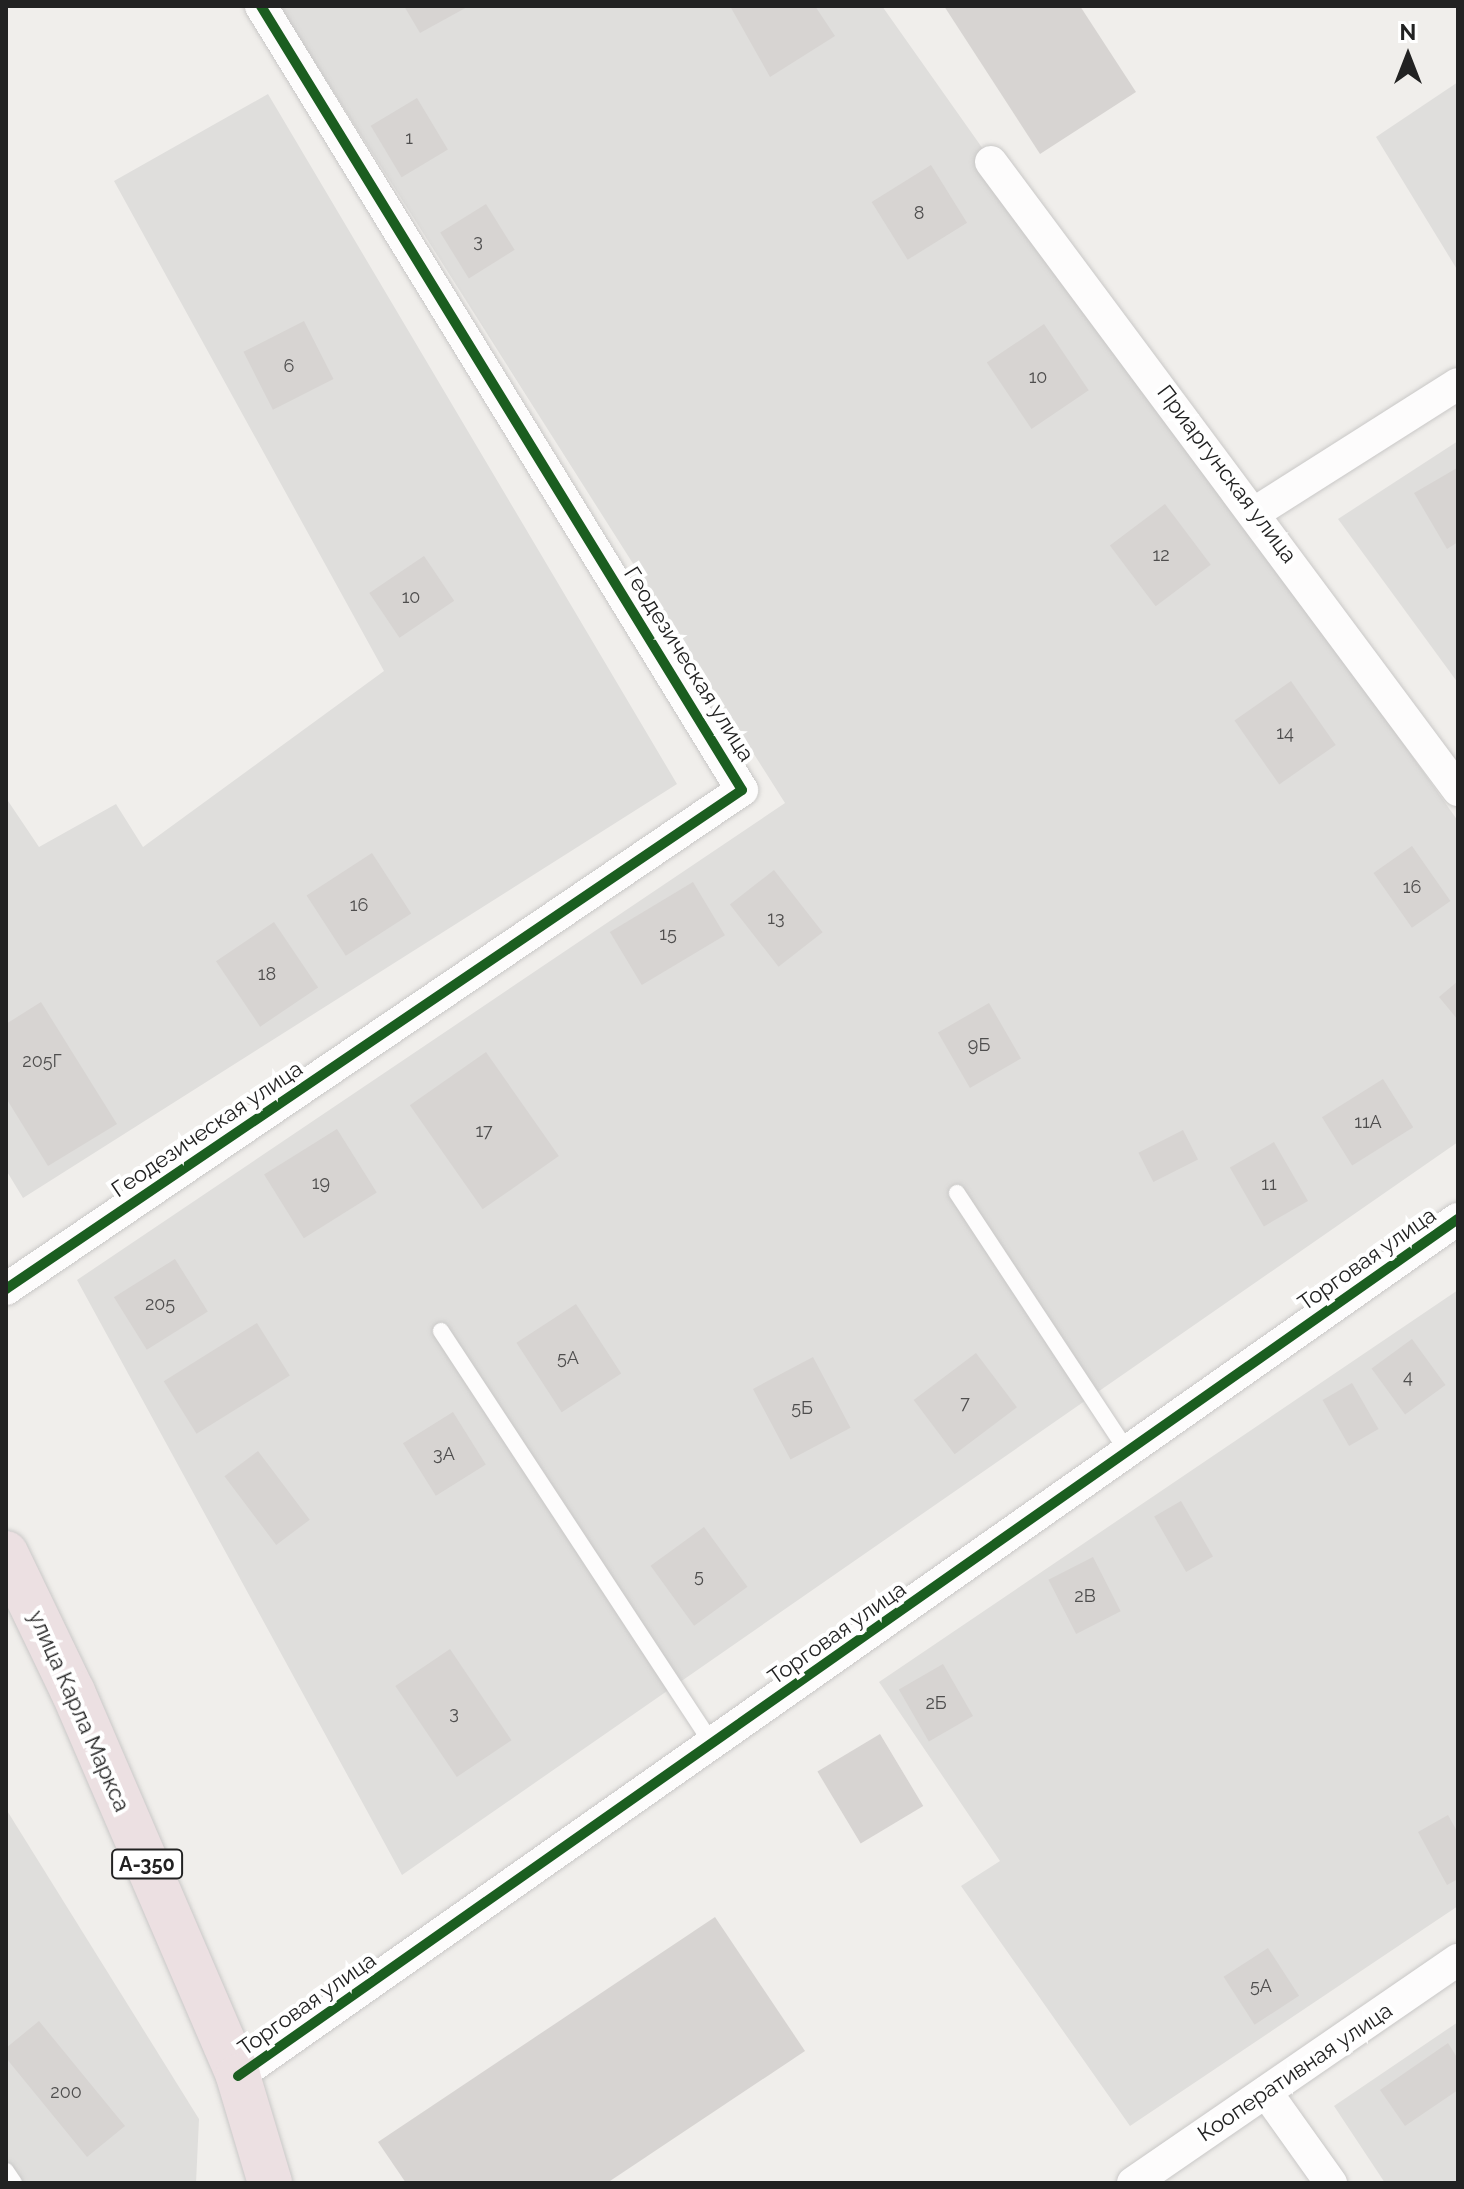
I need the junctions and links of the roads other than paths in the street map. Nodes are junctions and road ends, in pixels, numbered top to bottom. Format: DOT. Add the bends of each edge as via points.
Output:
graph roads {
  1 [pos="261,6"];
  2 [pos="991,162"];
  3 [pos="1458,384"];
  4 [pos="1256,512"];
  5 [pos="1458,790"];
  6 [pos="957,1193"];
  7 [pos="1458,1219"];
  8 [pos="6,1289"];
  9 [pos="441,1331"];
  10 [pos="1128,1452"];
  11 [pos="6,1553"];
  12 [pos="713,1745"];
  13 [pos="1458,1960"];
  14 [pos="238,2076"];
  15 [pos="1266,2092"];
  16 [pos="6,2171"];
  17 [pos="14,2183"];
  18 [pos="270,2183"];
  19 [pos="1133,2183"];
  20 [pos="1331,2183"];
  1 -- 8 [label="street, Геодезическая улица" via="742,790"];
  2 -- 4 [label="street, Приаргунская улица"];
  3 -- 4 [label="street"];
  4 -- 5 [label="street, Приаргунская улица"];
  6 -- 10 [label="lane"];
  7 -- 10 [label="street, Торговая улица"];
  9 -- 12 [label="lane"];
  10 -- 12 [label="street, Торговая улица"];
  11 -- 14 [label="highway, улица Карла Маркса / А-350" via="73,1692"];
  12 -- 14 [label="street, Торговая улица"];
  13 -- 15 [label="street, Кооперативная улица"];
  14 -- 18 [label="highway, улица Карла Маркса / А-350"];
  15 -- 19 [label="street, Кооперативная улица"];
  15 -- 20 [label="street"];
  16 -- 17 [label="lane"];
}
